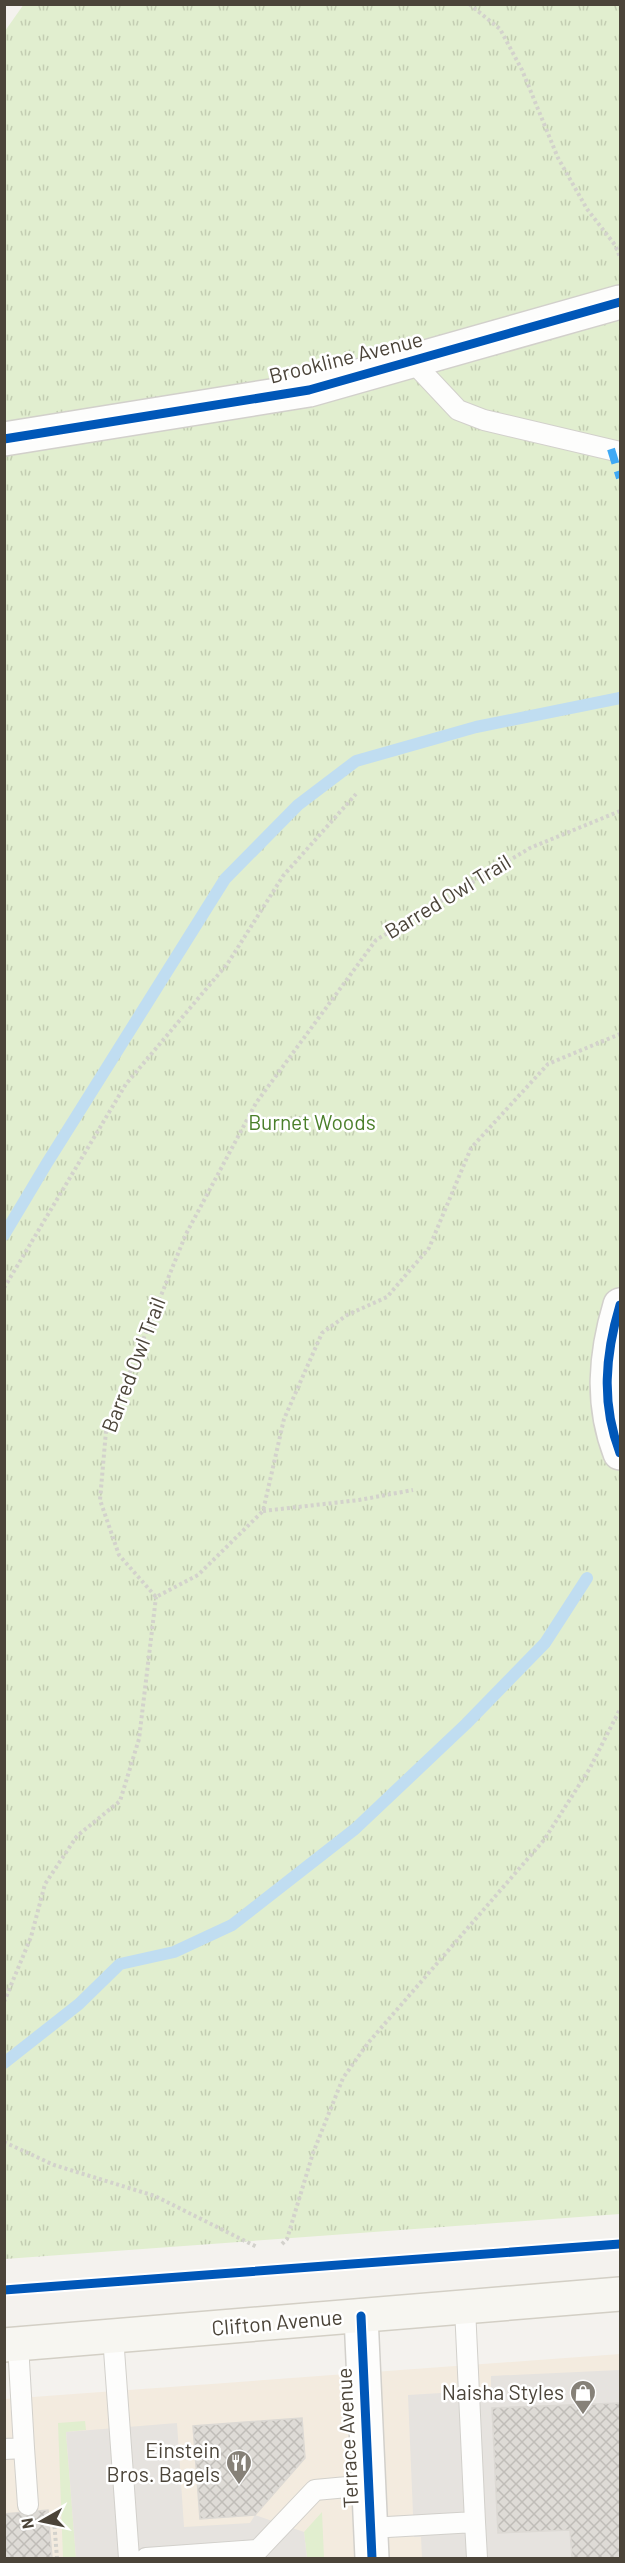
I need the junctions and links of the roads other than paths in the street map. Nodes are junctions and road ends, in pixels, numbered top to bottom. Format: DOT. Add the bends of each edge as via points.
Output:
graph roads {
  1 [pos="621,302"];
  2 [pos="411,361"];
  3 [pos="4,439"];
  4 [pos="621,452"];
  5 [pos="619,1314"];
  6 [pos="621,1453"];
  7 [pos="621,2294"];
  8 [pos="465,2308"];
  9 [pos="361,2316"];
  10 [pos="113,2336"];
  11 [pos="11,2345"];
  12 [pos="24,2448"];
  13 [pos="4,2449"];
  14 [pos="369,2485"];
  15 [pos="28,2505"];
  16 [pos="475,2522"];
  17 [pos="371,2543"];
  18 [pos="129,2559"];
  19 [pos="146,2559"];
  20 [pos="477,2559"];
  1 -- 2 [label="street, Brookline Avenue"];
  2 -- 3 [label="street, Brookline Avenue" via="309,390"];
  2 -- 4 [label="lane" via="458,410 484,420"];
  5 -- 6 [label="street" via="606,1378 613,1435"];
  7 -- 8 [label="main road, Clifton Avenue"];
  8 -- 9 [label="main road, Clifton Avenue"];
  8 -- 16 [label="lane"];
  9 -- 10 [label="main road, Clifton Avenue"];
  9 -- 14 [label="street, Terrace Avenue"];
  10 -- 11 [label="main road, Clifton Avenue"];
  10 -- 18 [label="lane"];
  11 -- 12 [label="lane"];
  12 -- 13 [label="lane"];
  12 -- 15 [label="lane"];
  14 -- 17 [label="street, Terrace Avenue"];
  14 -- 19 [label="lane" via="315,2490 258,2550"];
  16 -- 17 [label="lane"];
  16 -- 20 [label="lane"];
}
